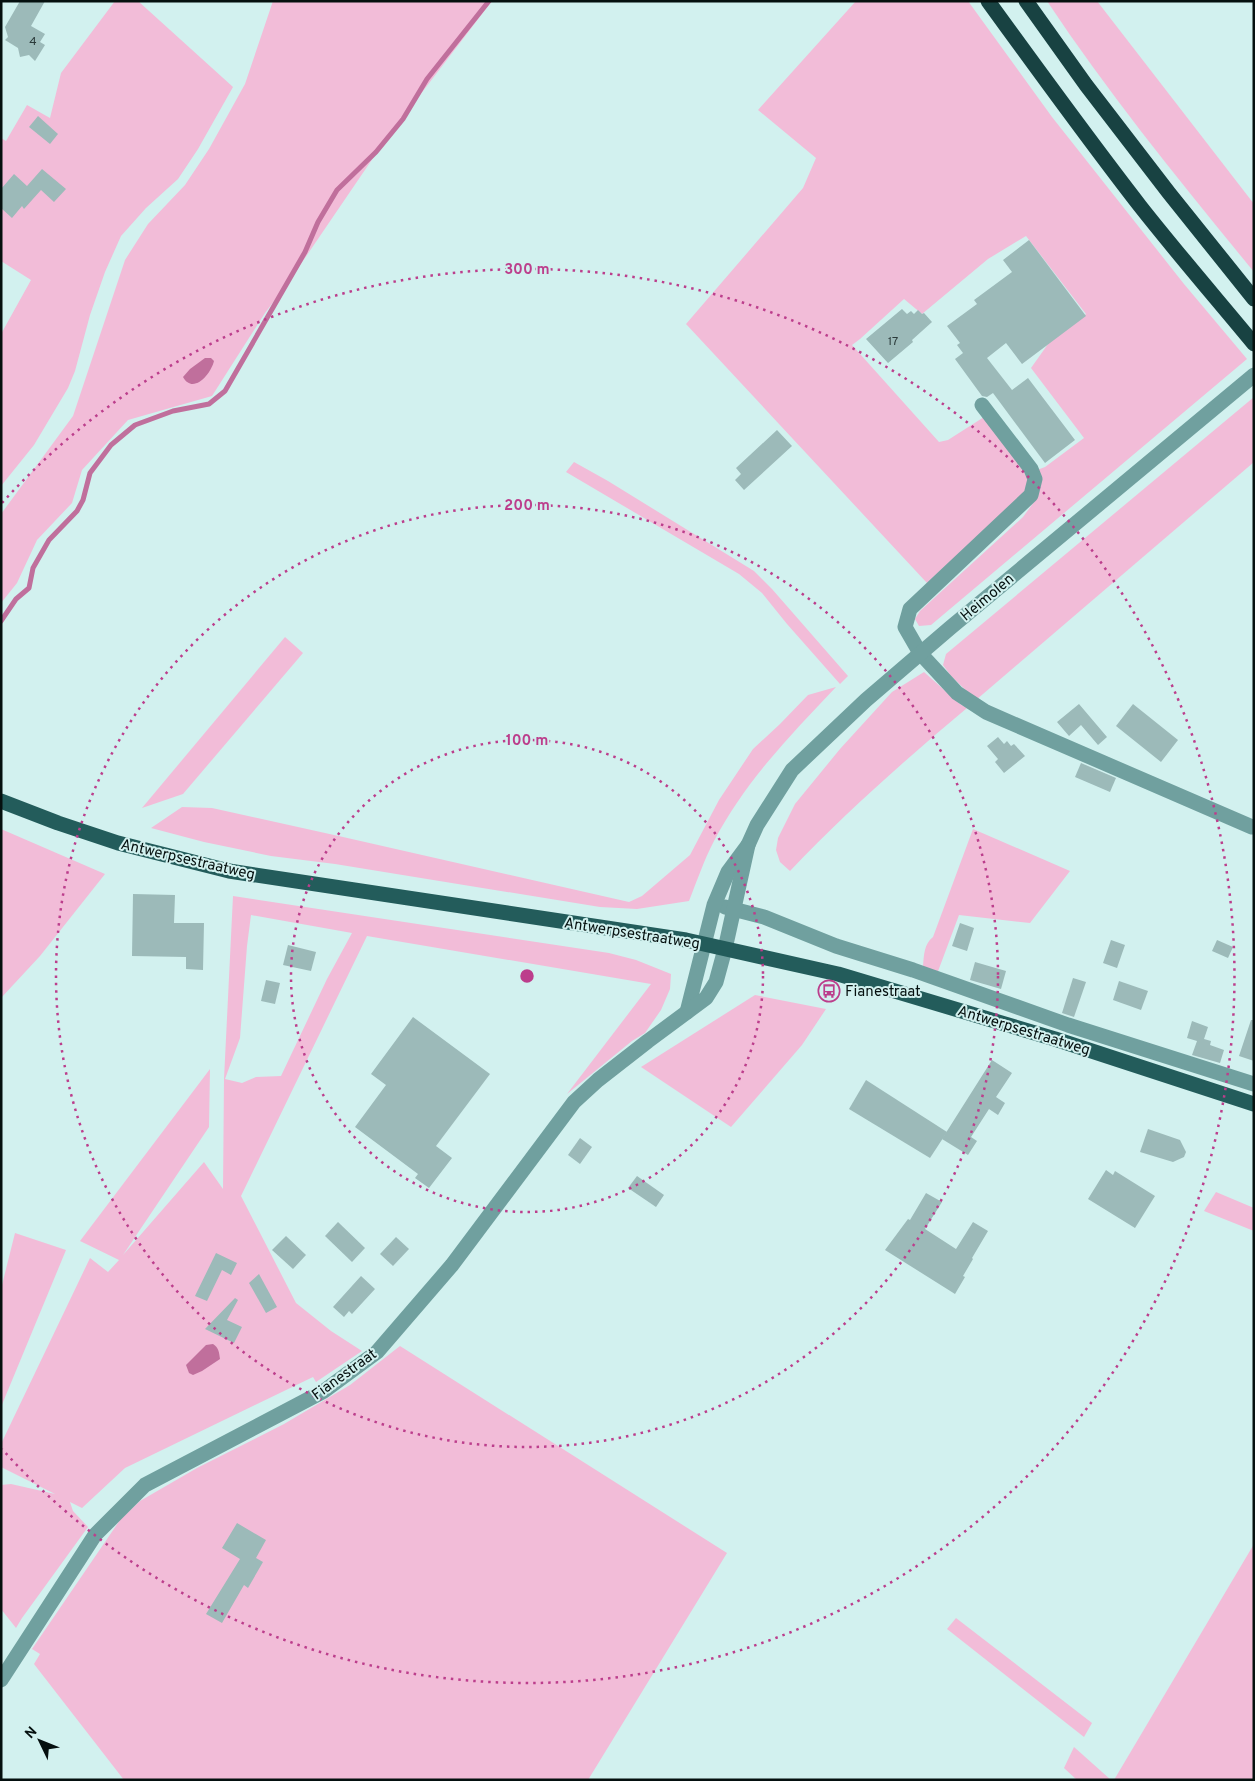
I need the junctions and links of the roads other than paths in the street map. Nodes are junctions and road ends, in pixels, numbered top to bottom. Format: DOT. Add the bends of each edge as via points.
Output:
graph roads {
  1 [pos="988,1"];
  2 [pos="1026,1"];
  3 [pos="1254,299"];
  4 [pos="1254,344"];
  5 [pos="1254,375"];
  6 [pos="982,405"];
  7 [pos="920,654"];
  8 [pos="1,800"];
  9 [pos="1252,827"];
  10 [pos="748,845"];
  11 [pos="714,905"];
  12 [pos="734,909"];
  13 [pos="703,944"];
  14 [pos="725,949"];
  15 [pos="687,1012"];
  16 [pos="1254,1084"];
  17 [pos="1254,1104"];
  18 [pos="1,1680"];
  1 -- 4 [label="highway" via="1141,206"];
  2 -- 3 [label="highway" via="1116,123"];
  5 -- 7 [label="street, Heimolen"];
  6 -- 7 [label="street" via="1035,479 1030,495 910,609 905,627"];
  7 -- 9 [label="street" via="957,693 986,712"];
  7 -- 10 [label="street, Heimolen" via="792,770"];
  8 -- 13 [label="main road, Antwerpsestraatweg" via="58,824 118,843 229,871"];
  10 -- 11 [label="street, Heimolen" via="728,872"];
  10 -- 12 [label="street, Heimolen"];
  11 -- 12 [label="street, Antwerpsestraatweg"];
  11 -- 13 [label="street, Heimolen"];
  12 -- 14 [label="street, Heimolen"];
  12 -- 16 [label="street, Antwerpsestraatweg" via="764,916 836,946 1068,1025"];
  13 -- 14 [label="main road, Antwerpsestraatweg"];
  13 -- 15 [label="street"];
  14 -- 15 [label="street, Fianestraat" via="716,982 706,998"];
  14 -- 17 [label="main road, Antwerpsestraatweg" via="838,974 1055,1039"];
  15 -- 18 [label="street, Fianestraat" via="574,1102 452,1264 377,1352 324,1391 145,1484 95,1535"];
}
